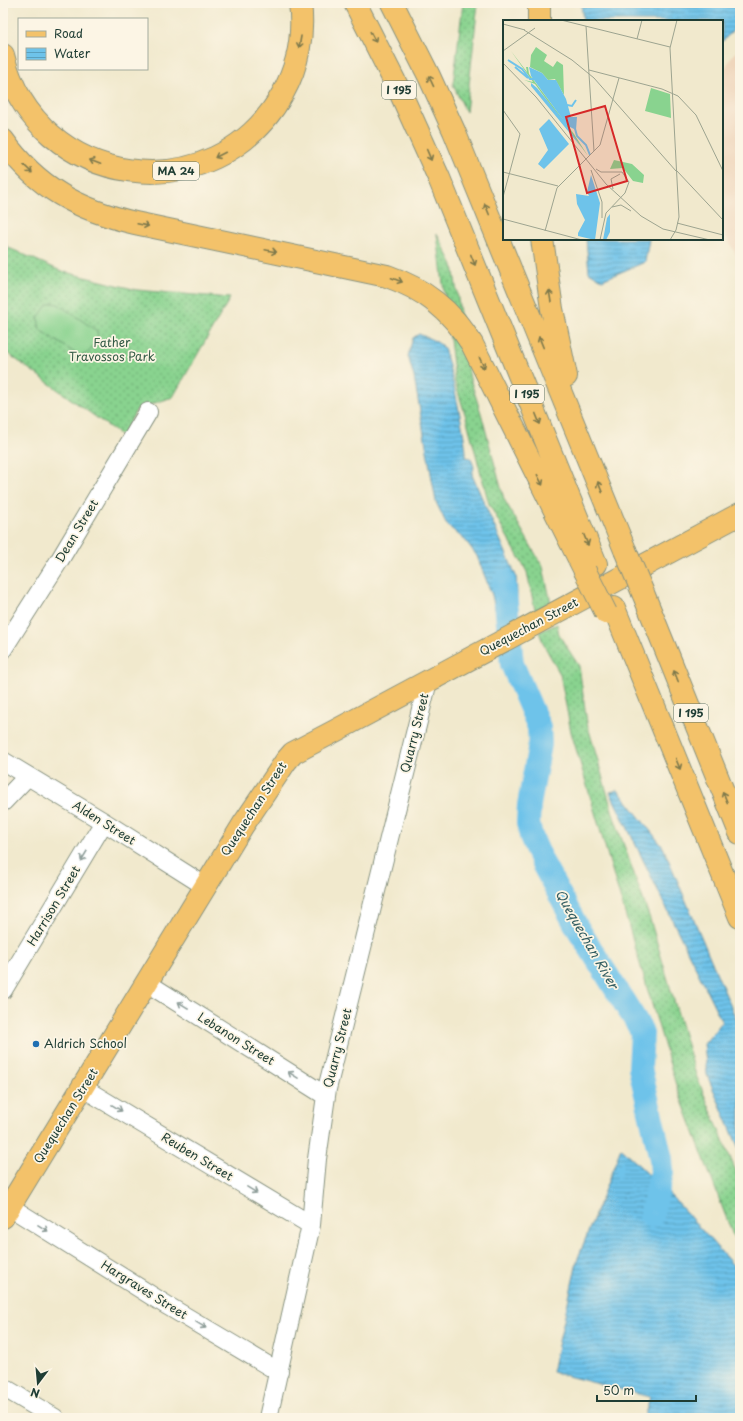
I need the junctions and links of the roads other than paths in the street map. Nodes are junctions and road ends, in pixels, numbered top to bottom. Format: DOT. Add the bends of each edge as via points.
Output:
graph roads {
  1 [pos="300,3"];
  2 [pos="355,3"];
  3 [pos="392,3"];
  4 [pos="539,3"];
  5 [pos="538,20"];
  6 [pos="3,55"];
  7 [pos="3,140"];
  8 [pos="542,240"];
  9 [pos="148,412"];
  10 [pos="577,430"];
  11 [pos="740,514"];
  12 [pos="591,568"];
  13 [pos="3,649"];
  14 [pos="428,681"];
  15 [pos="3,761"];
  16 [pos="28,776"];
  17 [pos="3,802"];
  18 [pos="104,822"];
  19 [pos="740,833"];
  20 [pos="205,886"];
  21 [pos="740,917"];
  22 [pos="147,983"];
  23 [pos="3,990"];
  24 [pos="84,1088"];
  25 [pos="326,1096"];
  26 [pos="6,1212"];
  27 [pos="311,1226"];
  28 [pos="279,1372"];
  29 [pos="3,1386"];
  30 [pos="35,1412"];
  31 [pos="55,1418"];
  32 [pos="268,1418"];
  1 -- 6 [label="main road, MA 24, one-way" via="301,36 296,59 288,83 276,106 237,146 210,161 180,170 149,173 119,170 91,161 66,148 46,131 27,109 11,81"];
  2 -- 12 [label="main road, I 195, one-way" via="401,94 439,178"];
  10 -- 3 [label="main road, I 195, one-way" via="448,116"];
  4 -- 5 [label="main road"];
  7 -- 12 [label="main road, one-way" via="42,183 69,201 99,214 387,276 405,282 438,304 463,330 474,348"];
  10 -- 8 [label="main road, one-way" via="552,310"];
  9 -- 13 [label="street, Dean Street"];
  19 -- 10 [label="main road, I 195, one-way, bridge"];
  11 -- 14 [label="main road, Quequechan Street"];
  12 -- 21 [label="main road, I 195, one-way" via="663,728"];
  14 -- 20 [label="main road, Quequechan Street" via="291,755"];
  14 -- 25 [label="street, Quarry Street"];
  15 -- 16 [label="street, Alden Street"];
  16 -- 17 [label="street"];
  16 -- 18 [label="street, Alden Street"];
  18 -- 20 [label="street, Alden Street"];
  18 -- 23 [label="street, Harrison Street, one-way"];
  20 -- 22 [label="main road, Quequechan Street"];
  22 -- 24 [label="main road, Quequechan Street"];
  25 -- 22 [label="street, Lebanon Street, one-way"];
  24 -- 26 [label="main road, Quequechan Street"];
  24 -- 27 [label="street, Reuben Street, one-way"];
  25 -- 27 [label="street, Quarry Street" via="315,1172"];
  26 -- 28 [label="street, Hargraves Street, one-way"];
  27 -- 28 [label="street, Quarry Street"];
  28 -- 32 [label="street, Quarry Street"];
  29 -- 30 [label="street"];
  30 -- 31 [label="street"];
}
